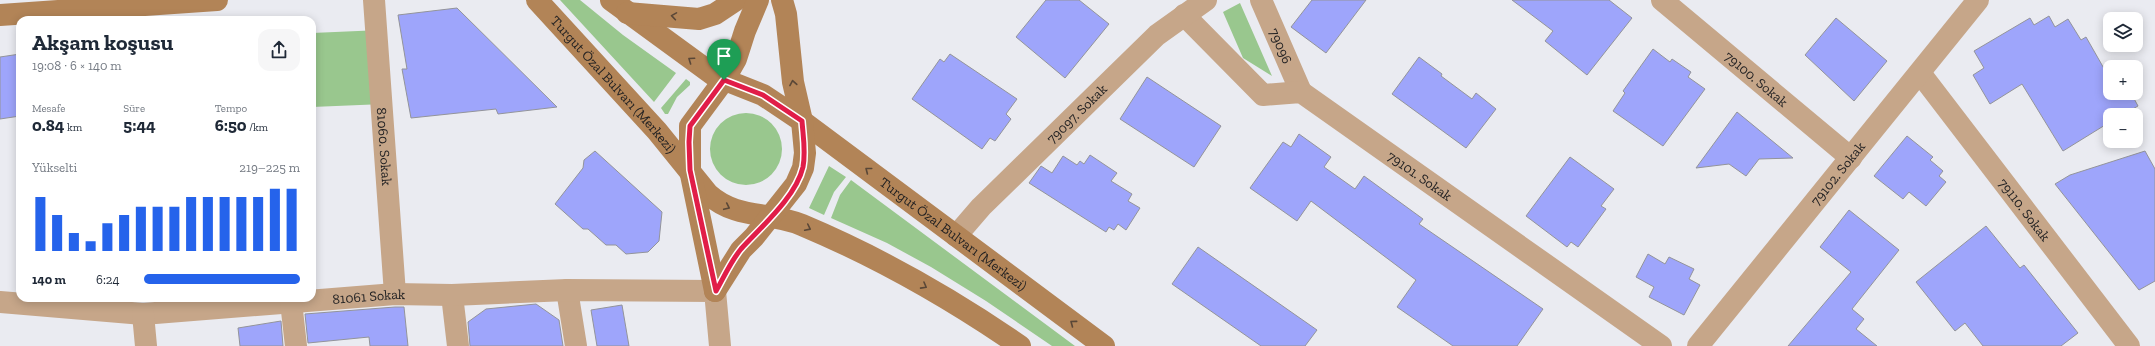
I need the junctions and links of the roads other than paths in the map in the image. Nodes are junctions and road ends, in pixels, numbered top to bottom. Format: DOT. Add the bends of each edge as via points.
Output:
graph roads {
  1 [pos="217,0"];
  2 [pos="374,0"];
  3 [pos="537,0"];
  4 [pos="736,0"];
  5 [pos="758,0"];
  6 [pos="782,0"];
  7 [pos="1205,0"];
  8 [pos="1261,0"];
  9 [pos="1662,0"];
  10 [pos="1978,0"];
  11 [pos="619,7"];
  12 [pos="0,15"];
  13 [pos="1184,15"];
  14 [pos="1920,73"];
  15 [pos="724,80"];
  16 [pos="1301,92"];
  17 [pos="802,121"];
  18 [pos="1851,158"];
  19 [pos="690,170"];
  20 [pos="771,216"];
  21 [pos="956,236"];
  22 [pos="567,290"];
  23 [pos="716,291"];
  24 [pos="395,294"];
  25 [pos="452,295"];
  26 [pos="316,300"];
  27 [pos="0,302"];
  28 [pos="291,302"];
  29 [pos="143,314"];
  30 [pos="146,346"];
  31 [pos="296,346"];
  32 [pos="458,346"];
  33 [pos="576,346"];
  34 [pos="720,346"];
  35 [pos="1020,346"];
  36 [pos="1104,346"];
  37 [pos="1661,346"];
  38 [pos="1698,346"];
  39 [pos="2129,346"];
  1 -- 12 [label="main road"];
  2 -- 24 [label="street, 81060. Sokak"];
  3 -- 19 [label="main road, Turgut Özal Bulvarı (Merkezi)"];
  4 -- 11 [label="main road, one-way" via="715,14 699,19"];
  5 -- 15 [label="main road" via="736,59"];
  17 -- 6 [label="main road, one-way" via="793,82 786,14"];
  7 -- 13 [label="street, 79097. Sokak"];
  8 -- 16 [label="street, 79096"];
  9 -- 18 [label="street, 79100. Sokak"];
  10 -- 14 [label="street, 79102. Sokak"];
  15 -- 11 [label="main road, one-way"];
  13 -- 16 [label="street" via="1263,95"];
  13 -- 21 [label="street, 79097. Sokak" via="1157,36 981,207"];
  14 -- 18 [label="street, 79102. Sokak"];
  14 -- 39 [label="street, 79110. Sokak"];
  15 -- 17 [label="main road" via="763,95"];
  15 -- 19 [label="main road" via="690,126"];
  16 -- 37 [label="street, 79101. Sokak"];
  17 -- 20 [label="main road" via="805,153 803,168 796,184"];
  21 -- 17 [label="main road, Turgut Özal Bulvarı (Merkezi), one-way"];
  18 -- 38 [label="street, 79102. Sokak"];
  19 -- 20 [label="main road, one-way" via="717,202 747,214"];
  19 -- 23 [label="main road"];
  20 -- 23 [label="main road" via="741,250"];
  20 -- 35 [label="main road, one-way" via="801,224 902,274"];
  36 -- 21 [label="main road, Turgut Özal Bulvarı (Merkezi), one-way"];
  22 -- 23 [label="street, 81061 Sokak"];
  22 -- 25 [label="street, 81061 Sokak"];
  22 -- 33 [label="street"];
  23 -- 34 [label="street"];
  24 -- 25 [label="street, 81061 Sokak"];
  24 -- 26 [label="street, 81061 Sokak"];
  25 -- 32 [label="street"];
  27 -- 29 [label="street, 81061 Sokak"];
  28 -- 29 [label="street, 81061 Sokak"];
  28 -- 31 [label="street"];
  29 -- 30 [label="street"];
}
